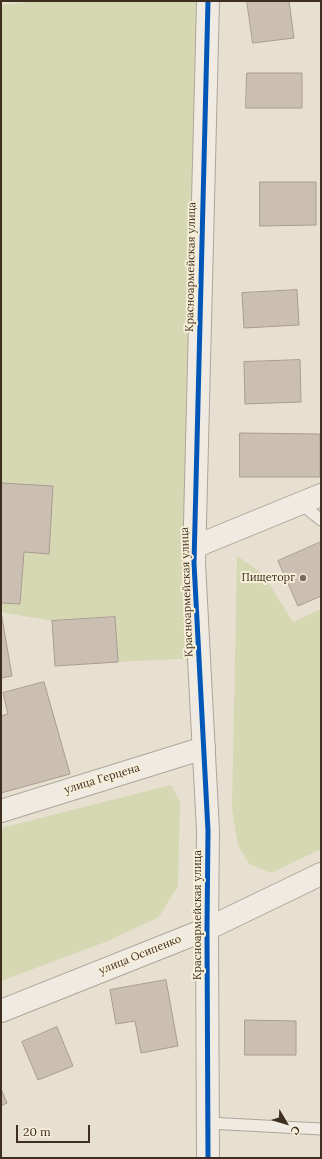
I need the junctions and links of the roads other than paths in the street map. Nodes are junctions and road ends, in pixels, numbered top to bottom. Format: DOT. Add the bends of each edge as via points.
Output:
graph roads {
  1 [pos="208,1"];
  2 [pos="321,495"];
  3 [pos="300,504"];
  4 [pos="321,520"];
  5 [pos="194,547"];
  6 [pos="204,748"];
  7 [pos="1,811"];
  8 [pos="321,874"];
  9 [pos="207,929"];
  10 [pos="1,1011"];
  11 [pos="208,1123"];
  12 [pos="321,1129"];
  13 [pos="208,1158"];
  1 -- 5 [label="street, Красноармейская улица"];
  2 -- 3 [label="street"];
  3 -- 4 [label="lane"];
  3 -- 5 [label="street"];
  5 -- 6 [label="street, Красноармейская улица"];
  6 -- 7 [label="street, улица Герцена"];
  6 -- 9 [label="street, Красноармейская улица" via="208,831"];
  8 -- 9 [label="street, улица Осипенко"];
  9 -- 10 [label="street, улица Осипенко"];
  9 -- 11 [label="street, Красноармейская улица"];
  11 -- 12 [label="lane"];
  11 -- 13 [label="street, Красноармейская улица"];
}
